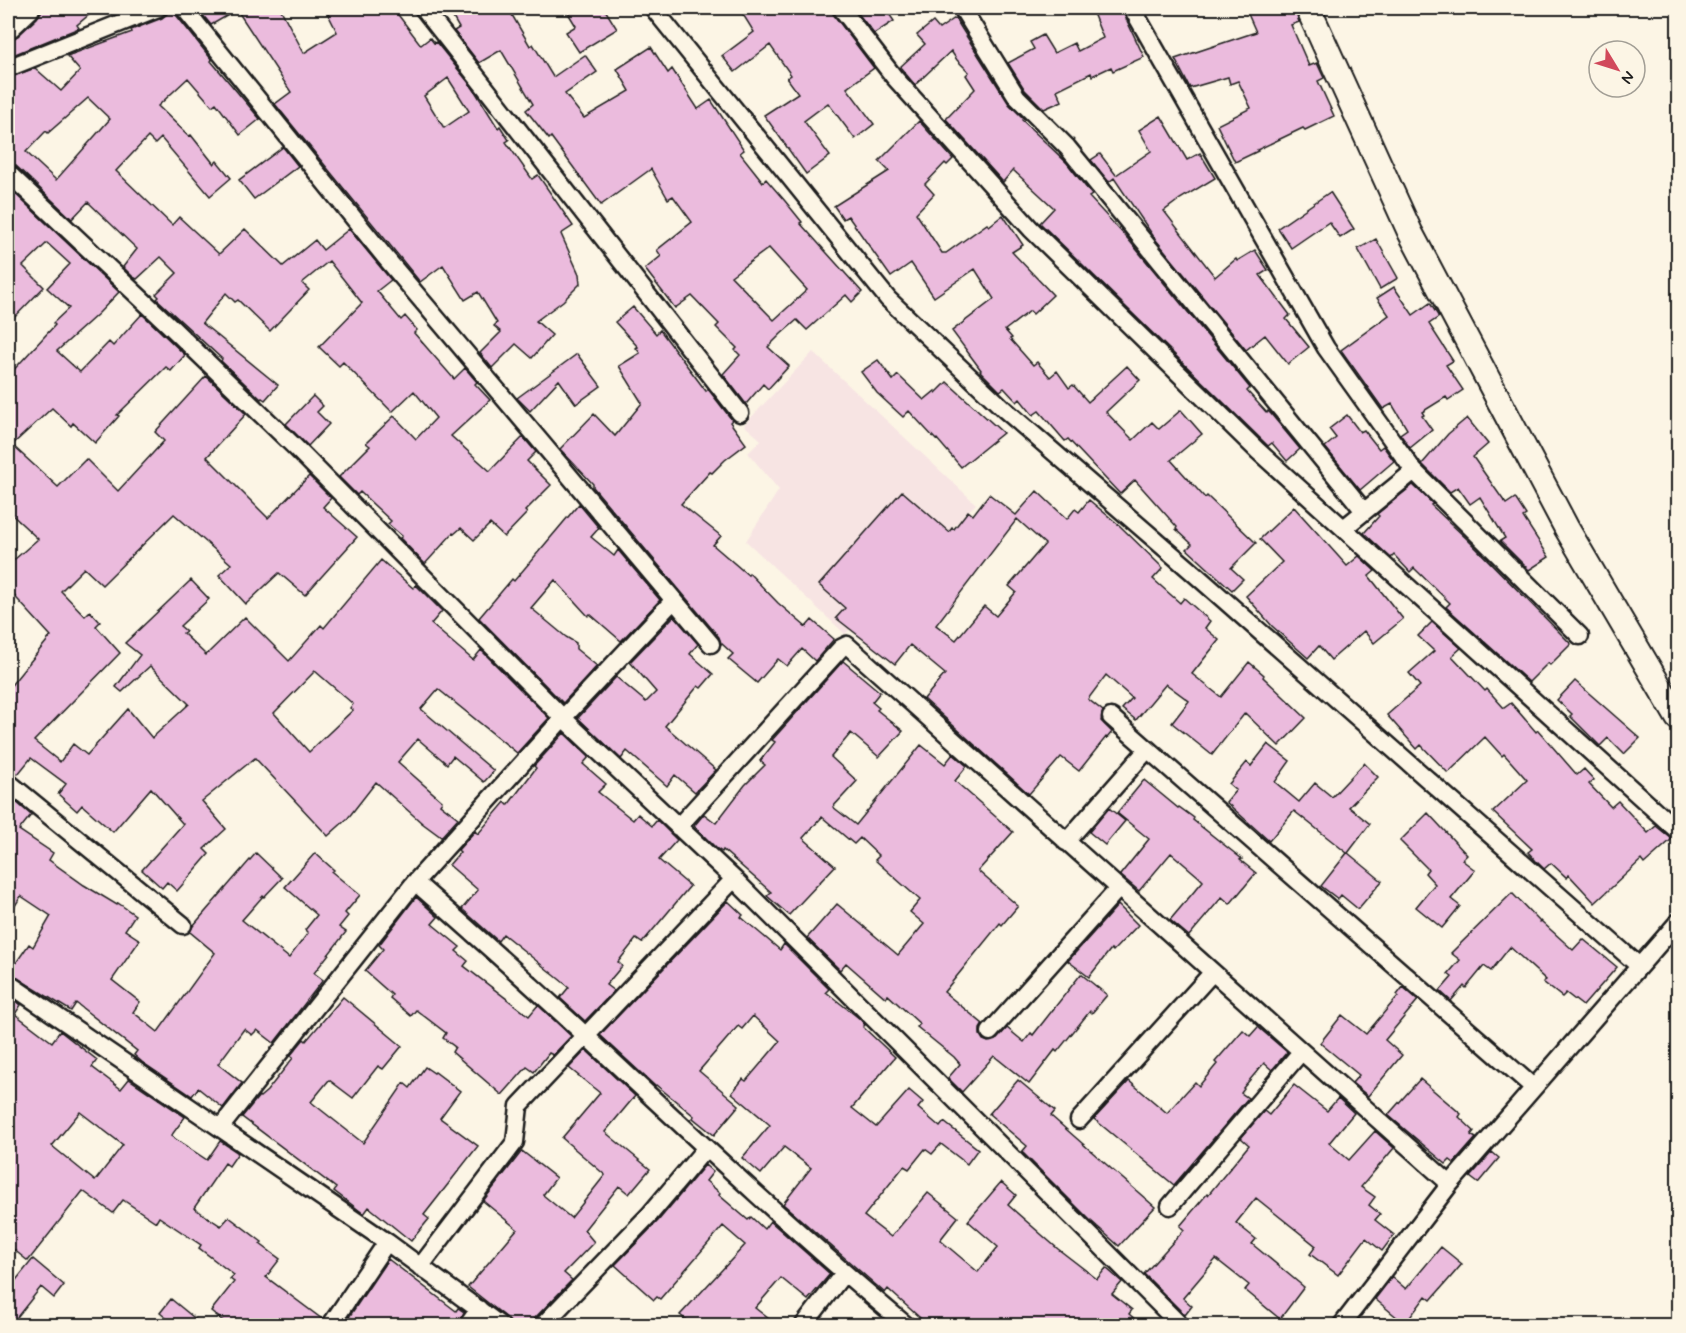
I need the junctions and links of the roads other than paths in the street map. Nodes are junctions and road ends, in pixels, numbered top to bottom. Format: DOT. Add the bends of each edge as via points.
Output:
graph roads {
  1 [pos="27,8"];
  2 [pos="158,8"];
  3 [pos="184,8"];
  4 [pos="423,8"];
  5 [pos="653,8"];
  6 [pos="841,8"];
  7 [pos="962,8"];
  8 [pos="1132,8"];
  9 [pos="1308,8"];
  10 [pos="8,26"];
  11 [pos="8,68"];
  12 [pos="8,173"];
  13 [pos="740,413"];
  14 [pos="1414,471"];
  15 [pos="1364,511"];
  16 [pos="1344,528"];
  17 [pos="673,601"];
  18 [pos="1580,636"];
  19 [pos="711,644"];
  20 [pos="1111,717"];
  21 [pos="562,718"];
  22 [pos="1678,718"];
  23 [pos="1147,750"];
  24 [pos="8,782"];
  25 [pos="678,827"];
  26 [pos="1678,831"];
  27 [pos="1066,842"];
  28 [pos="734,879"];
  29 [pos="415,882"];
  30 [pos="1118,890"];
  31 [pos="1678,922"];
  32 [pos="183,925"];
  33 [pos="1638,966"];
  34 [pos="1212,973"];
  35 [pos="8,983"];
  36 [pos="990,1032"];
  37 [pos="586,1035"];
  38 [pos="1301,1052"];
  39 [pos="1533,1087"];
  40 [pos="1079,1120"];
  41 [pos="220,1128"];
  42 [pos="705,1149"];
  43 [pos="1450,1184"];
  44 [pos="1170,1206"];
  45 [pos="387,1242"];
  46 [pos="420,1267"];
  47 [pos="844,1273"];
  48 [pos="479,1309"];
  49 [pos="330,1326"];
  50 [pos="467,1326"];
  51 [pos="501,1326"];
  52 [pos="542,1326"];
  53 [pos="803,1326"];
  54 [pos="907,1326"];
  55 [pos="1180,1326"];
  56 [pos="1341,1326"];
  1 -- 10 [label="street"];
  2 -- 11 [label="street"];
  3 -- 17 [label="street" via="385,257"];
  4 -- 13 [label="street"];
  5 -- 33 [label="street" via="888,299 1004,409"];
  6 -- 16 [label="street" via="894,77 1031,229 1258,451"];
  7 -- 15 [label="street" via="1017,97 1067,147"];
  8 -- 14 [label="street" via="1326,348"];
  9 -- 22 [label="street" via="1416,243 1567,529"];
  12 -- 21 [label="street" via="295,447"];
  14 -- 15 [label="street"];
  14 -- 18 [label="street"];
  15 -- 16 [label="street"];
  16 -- 26 [label="street"];
  17 -- 19 [label="street"];
  17 -- 21 [label="street"];
  20 -- 23 [label="street"];
  21 -- 25 [label="street"];
  21 -- 29 [label="street"];
  23 -- 27 [label="street"];
  23 -- 39 [label="street"];
  24 -- 32 [label="street"];
  25 -- 27 [label="street" via="847,645"];
  25 -- 28 [label="street"];
  27 -- 30 [label="street"];
  28 -- 37 [label="street"];
  28 -- 55 [label="street"];
  29 -- 37 [label="street"];
  29 -- 41 [label="street"];
  30 -- 34 [label="street"];
  30 -- 36 [label="street"];
  31 -- 33 [label="street"];
  33 -- 39 [label="street"];
  34 -- 38 [label="street"];
  34 -- 40 [label="street"];
  35 -- 41 [label="street"];
  37 -- 42 [label="street"];
  37 -- 46 [label="street" via="519,1106 514,1142"];
  38 -- 43 [label="street"];
  38 -- 44 [label="street"];
  39 -- 43 [label="street"];
  41 -- 45 [label="street"];
  42 -- 47 [label="street"];
  42 -- 52 [label="street" via="650,1214"];
  43 -- 56 [label="street"];
  45 -- 46 [label="street"];
  45 -- 49 [label="street"];
  46 -- 48 [label="street"];
  47 -- 53 [label="street"];
  47 -- 54 [label="street"];
  48 -- 50 [label="street"];
  48 -- 51 [label="street"];
}
